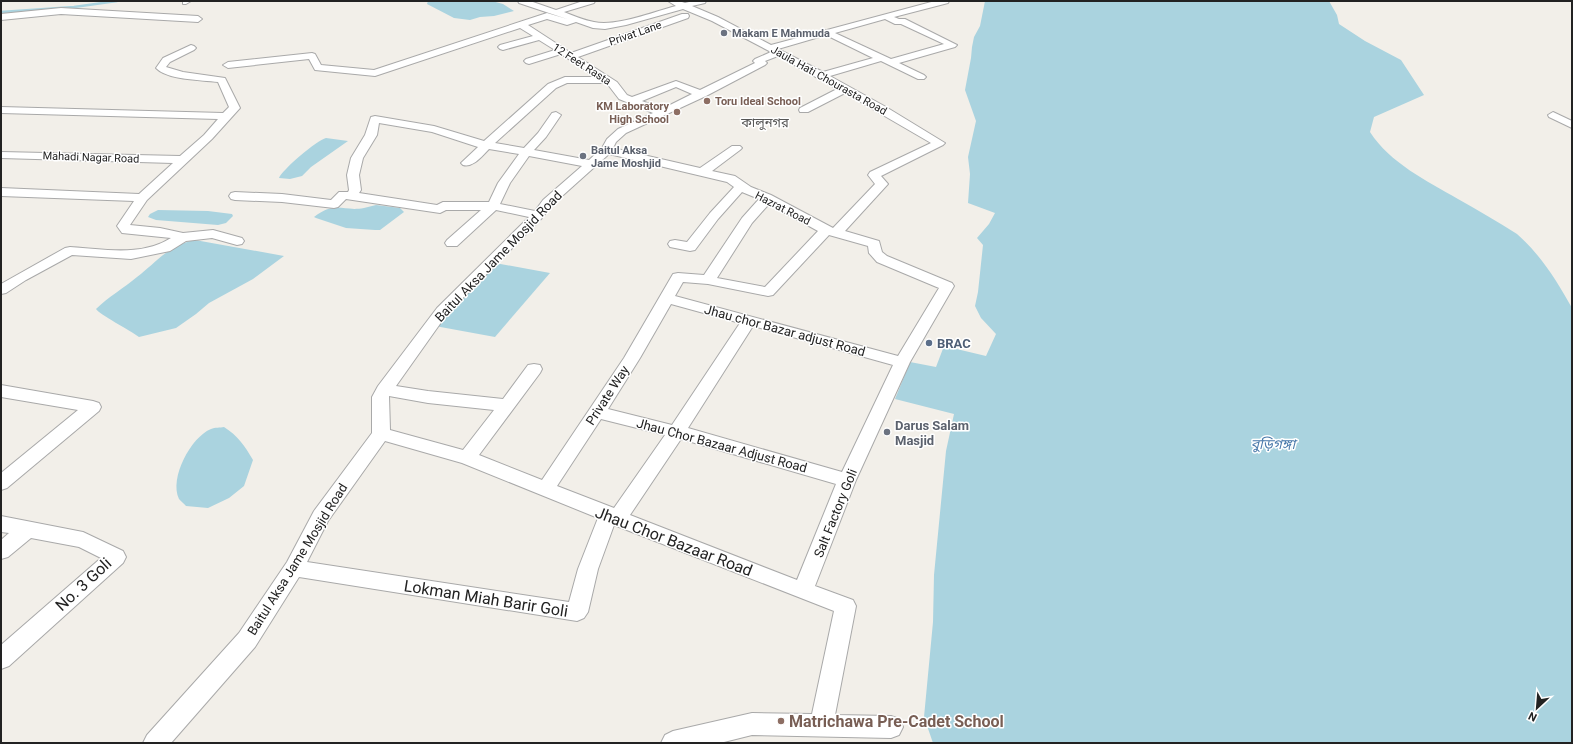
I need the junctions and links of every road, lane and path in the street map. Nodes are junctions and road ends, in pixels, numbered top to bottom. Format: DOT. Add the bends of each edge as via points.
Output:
graph roads {
  1 [pos="522,1"];
  2 [pos="591,1"];
  3 [pos="672,1"];
  4 [pos="702,1"];
  5 [pos="945,1"];
  6 [pos="683,6"];
  7 [pos="557,12"];
  8 [pos="699,12"];
  9 [pos="886,16"];
  10 [pos="1,17"];
  11 [pos="198,19"];
  12 [pos="577,19"];
  13 [pos="522,25"];
  14 [pos="826,32"];
  15 [pos="541,37"];
  16 [pos="503,47"];
  17 [pos="191,48"];
  18 [pos="774,50"];
  19 [pos="567,54"];
  20 [pos="598,57"];
  21 [pos="886,60"];
  22 [pos="529,61"];
  23 [pos="580,62"];
  24 [pos="228,65"];
  25 [pos="821,76"];
  26 [pos="921,78"];
  27 [pos="606,80"];
  28 [pos="844,89"];
  29 [pos="702,94"];
  30 [pos="632,101"];
  31 [pos="1,110"];
  32 [pos="804,110"];
  33 [pos="662,114"];
  34 [pos="1553,114"];
  35 [pos="556,115"];
  36 [pos="226,116"];
  37 [pos="1572,125"];
  38 [pos="485,145"];
  39 [pos="736,148"];
  40 [pos="607,150"];
  41 [pos="526,153"];
  42 [pos="1,155"];
  43 [pos="182,160"];
  44 [pos="467,163"];
  45 [pos="591,164"];
  46 [pos="703,172"];
  47 [pos="741,186"];
  48 [pos="1,192"];
  49 [pos="235,196"];
  50 [pos="352,196"];
  51 [pos="142,198"];
  52 [pos="767,198"];
  53 [pos="493,206"];
  54 [pos="538,215"];
  55 [pos="831,232"];
  56 [pos="183,237"];
  57 [pos="238,241"];
  58 [pos="452,244"];
  59 [pos="675,244"];
  60 [pos="708,280"];
  61 [pos="947,286"];
  62 [pos="1,290"];
  63 [pos="667,298"];
  64 [pos="749,320"];
  65 [pos="902,362"];
  66 [pos="534,369"];
  67 [pos="384,390"];
  68 [pos="1,391"];
  69 [pos="506,405"];
  70 [pos="596,412"];
  71 [pos="677,431"];
  72 [pos="381,434"];
  73 [pos="467,458"];
  74 [pos="847,480"];
  75 [pos="1,482"];
  76 [pos="545,490"];
  77 [pos="612,517"];
  78 [pos="1,524"];
  79 [pos="28,529"];
  80 [pos="1,551"];
  81 [pos="294,568"];
  82 [pos="802,591"];
  83 [pos="1,659"];
  84 [pos="821,726"];
  85 [pos="891,727"];
  86 [pos="155,743"];
  87 [pos="673,743"];
  1 -- 7 [label="street"];
  2 -- 7 [label="street"];
  3 -- 6 [label="street, Jaula Hati Chourasta Road"];
  4 -- 6 [label="street"];
  5 -- 9 [label="street, Baitul Aksa Jame Mosjid Road"];
  6 -- 8 [label="street, Jaula Hati Chourasta Road"];
  6 -- 12 [label="street" via="604,26"];
  7 -- 12 [label="street"];
  8 -- 18 [label="street, Jaula Hati Chourasta Road"];
  8 -- 19 [label="street, Privat Lane"];
  9 -- 14 [label="street, Baitul Aksa Jame Mosjid Road"];
  9 -- 21 [label="street" via="952,45"];
  10 -- 11 [label="street" via="61,11"];
  12 -- 13 [label="street" via="567,22 547,16"];
  13 -- 15 [label="street, 12 Feet Rasta"];
  13 -- 24 [label="street" via="375,73 318,68 312,56"];
  14 -- 18 [label="street, Baitul Aksa Jame Mosjid Road"];
  14 -- 21 [label="street"];
  15 -- 16 [label="street"];
  15 -- 19 [label="street, 12 Feet Rasta"];
  17 -- 36 [label="street" via="166,60 161,68 194,77 222,80 235,108"];
  18 -- 25 [label="street, Jaula Hati Chourasta Road"];
  18 -- 29 [label="street, Baitul Aksa Jame Mosjid Road" via="758,61 762,63"];
  19 -- 22 [label="street, Privat Lane"];
  19 -- 23 [label="street, 12 Feet Rasta"];
  20 -- 23 [label="street"];
  21 -- 25 [label="street"];
  21 -- 26 [label="street"];
  23 -- 27 [label="street, 12 Feet Rasta"];
  25 -- 28 [label="street, Jaula Hati Chourasta Road"];
  27 -- 30 [label="street, 12 Feet Rasta" via="615,85 623,97"];
  27 -- 38 [label="street" via="565,80 552,86"];
  28 -- 32 [label="street"];
  28 -- 55 [label="street, Jaula Hati Chourasta Road" via="939,143 874,175 882,184"];
  29 -- 30 [label="street" via="676,84"];
  29 -- 33 [label="street, Baitul Aksa Jame Mosjid Road"];
  30 -- 33 [label="street, 12 Feet Rasta"];
  31 -- 36 [label="street"];
  33 -- 40 [label="street, Baitul Aksa Jame Mosjid Road" via="622,131 611,140"];
  34 -- 37 [label="street"];
  35 -- 41 [label="street"];
  36 -- 43 [label="street" via="208,137"];
  38 -- 41 [label="street"];
  38 -- 44 [label="street"];
  38 -- 50 [label="street" via="434,129 376,119 371,135 357,158 353,175 355,190"];
  39 -- 46 [label="street"];
  40 -- 45 [label="street, Baitul Aksa Jame Mosjid Road"];
  40 -- 46 [label="street, Hazrat Road"];
  41 -- 45 [label="street"];
  41 -- 53 [label="street" via="504,183"];
  42 -- 43 [label="street, Mahadi Nagar Road"];
  43 -- 51 [label="street"];
  45 -- 54 [label="street, Baitul Aksa Jame Mosjid Road" via="547,203"];
  46 -- 47 [label="street, Hazrat Road" via="731,179"];
  47 -- 52 [label="street, Hazrat Road"];
  47 -- 59 [label="street" via="690,247"];
  48 -- 51 [label="street"];
  49 -- 50 [label="street" via="288,198 334,204 343,195"];
  50 -- 53 [label="street" via="440,209 443,206"];
  51 -- 56 [label="street" via="123,226 128,230 160,232"];
  52 -- 55 [label="street, Hazrat Road"];
  52 -- 60 [label="street" via="747,221"];
  53 -- 54 [label="street"];
  53 -- 58 [label="street"];
  54 -- 67 [label="street, Baitul Aksa Jame Mosjid Road" via="442,311"];
  55 -- 60 [label="street" via="768,292"];
  55 -- 61 [label="street, Hazrat Road" via="874,244 876,253 882,259"];
  56 -- 57 [label="street" via="212,234"];
  56 -- 62 [label="street" via="164,248 131,256 70,251"];
  60 -- 63 [label="street, Private Way" via="678,277"];
  61 -- 65 [label="street, Salt Factory Goli"];
  63 -- 64 [label="street, Jhau chor Bazar adjust Road"];
  63 -- 70 [label="street, Private Way"];
  64 -- 65 [label="street, Jhau chor Bazar adjust Road"];
  64 -- 71 [label="street"];
  65 -- 74 [label="street, Salt Factory Goli"];
  66 -- 69 [label="street"];
  67 -- 69 [label="street"];
  67 -- 72 [label="street, Baitul Aksa Jame Mosjid Road" via="380,397"];
  68 -- 75 [label="street" via="93,407"];
  69 -- 73 [label="street"];
  70 -- 71 [label="street, Jhau Chor Bazaar Adjust Road"];
  70 -- 76 [label="street, Private Way"];
  71 -- 74 [label="street, Jhau Chor Bazaar Adjust Road"];
  71 -- 77 [label="street"];
  72 -- 73 [label="street, Jhau Chor Bazaar Road"];
  72 -- 81 [label="street, Baitul Aksa Jame Mosjid Road" via="322,516"];
  73 -- 76 [label="street, Jhau Chor Bazaar Road"];
  74 -- 82 [label="street, Salt Factory Goli"];
  76 -- 77 [label="street, Jhau Chor Bazaar Road"];
  77 -- 81 [label="street, Lokman Miah Barir Goli" via="588,569 577,612"];
  77 -- 82 [label="street, Jhau Chor Bazaar Road"];
  78 -- 79 [label="street, No. 3 Goli"];
  79 -- 80 [label="street"];
  79 -- 83 [label="street, No. 3 Goli" via="83,540 116,557"];
  81 -- 86 [label="street, Baitul Aksa Jame Mosjid Road" via="247,640"];
  82 -- 84 [label="street" via="846,606"];
  84 -- 85 [label="street"];
  84 -- 87 [label="street" via="752,724"];
}
